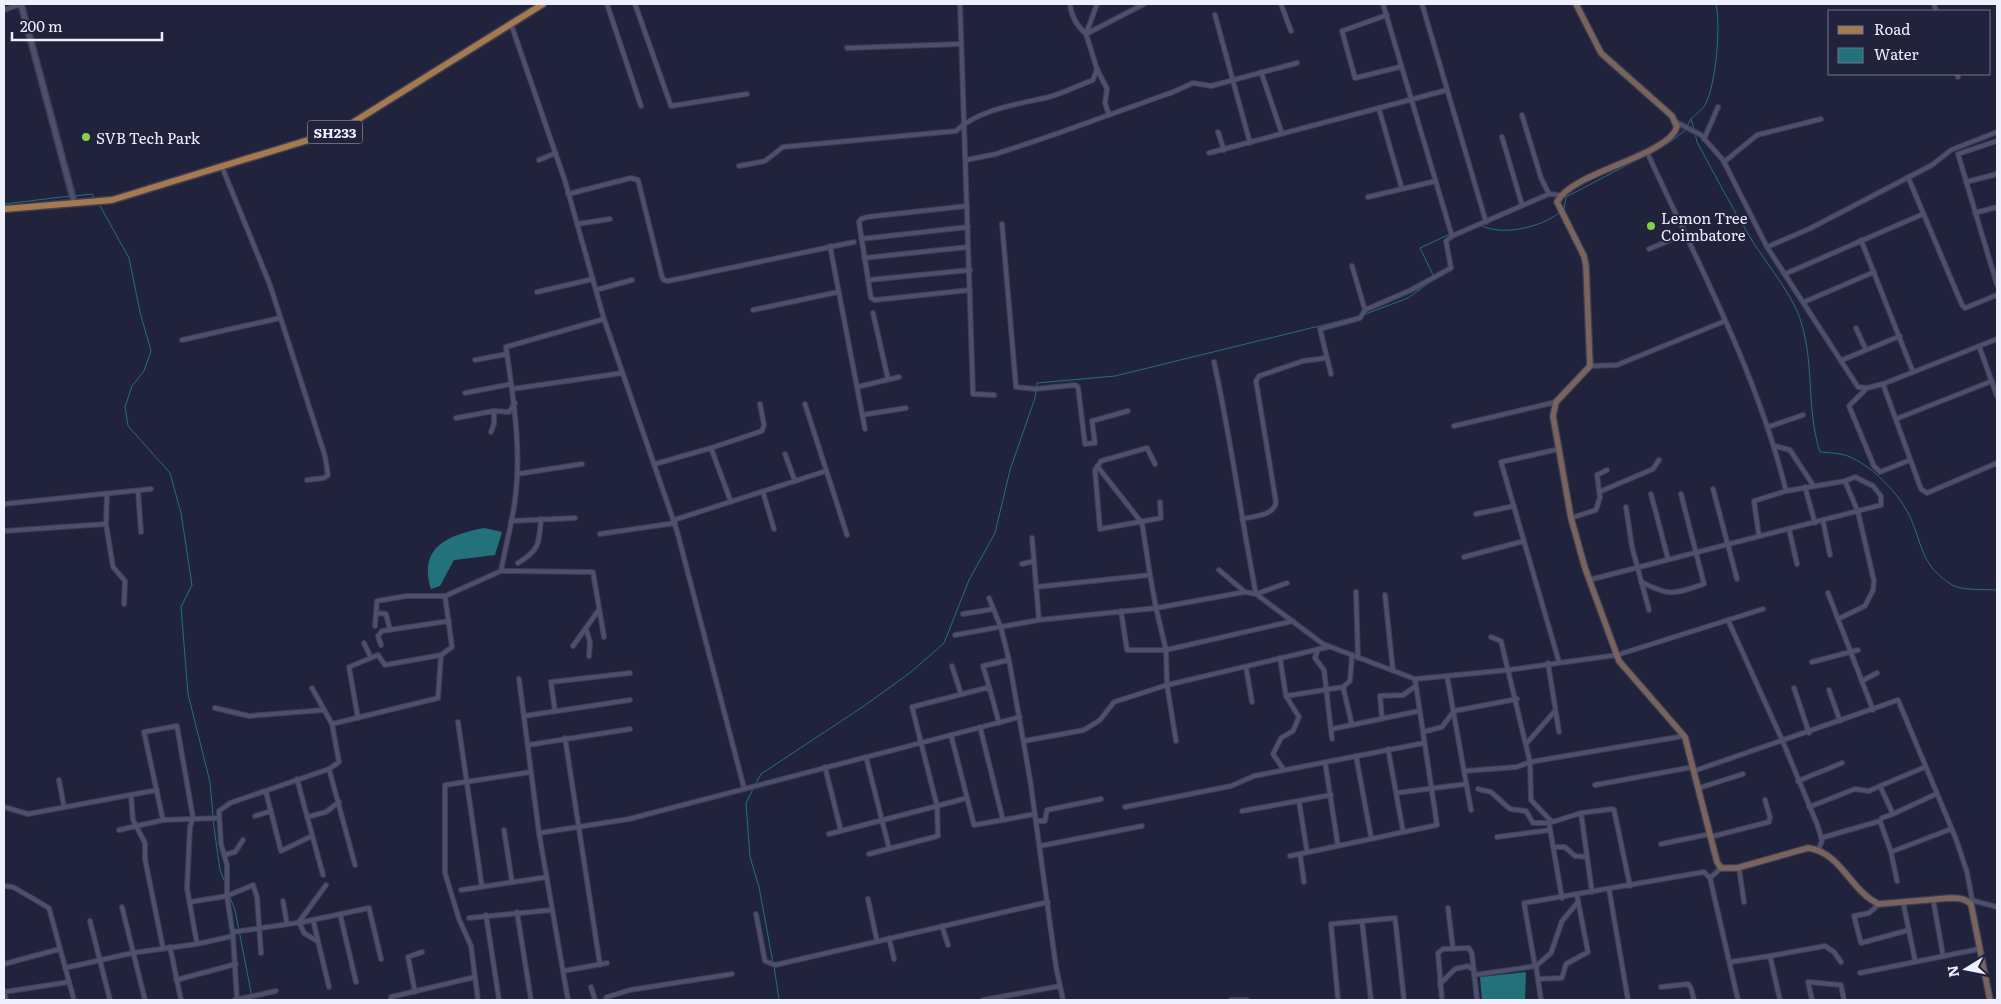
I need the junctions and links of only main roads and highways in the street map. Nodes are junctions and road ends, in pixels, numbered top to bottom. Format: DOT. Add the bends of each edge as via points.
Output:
graph roads {
  1 [pos="543,4"];
  2 [pos="1576,4"];
  3 [pos="4,209"];
  4 [pos="1990,1000"];
  1 -- 3 [label="main road, SH233" via="341,130 141,192 101,201 73,198"];
  2 -- 4 [label="main road" via="1601,52 1678,123 1675,132 1648,154 1567,189 1557,202 1584,256 1590,366 1556,402 1553,416 1571,518 1589,580 1619,661 1684,736 1721,868 1739,868 1808,848 1819,850 1836,863 1870,900 1879,904 1933,899 1970,900"];
}
